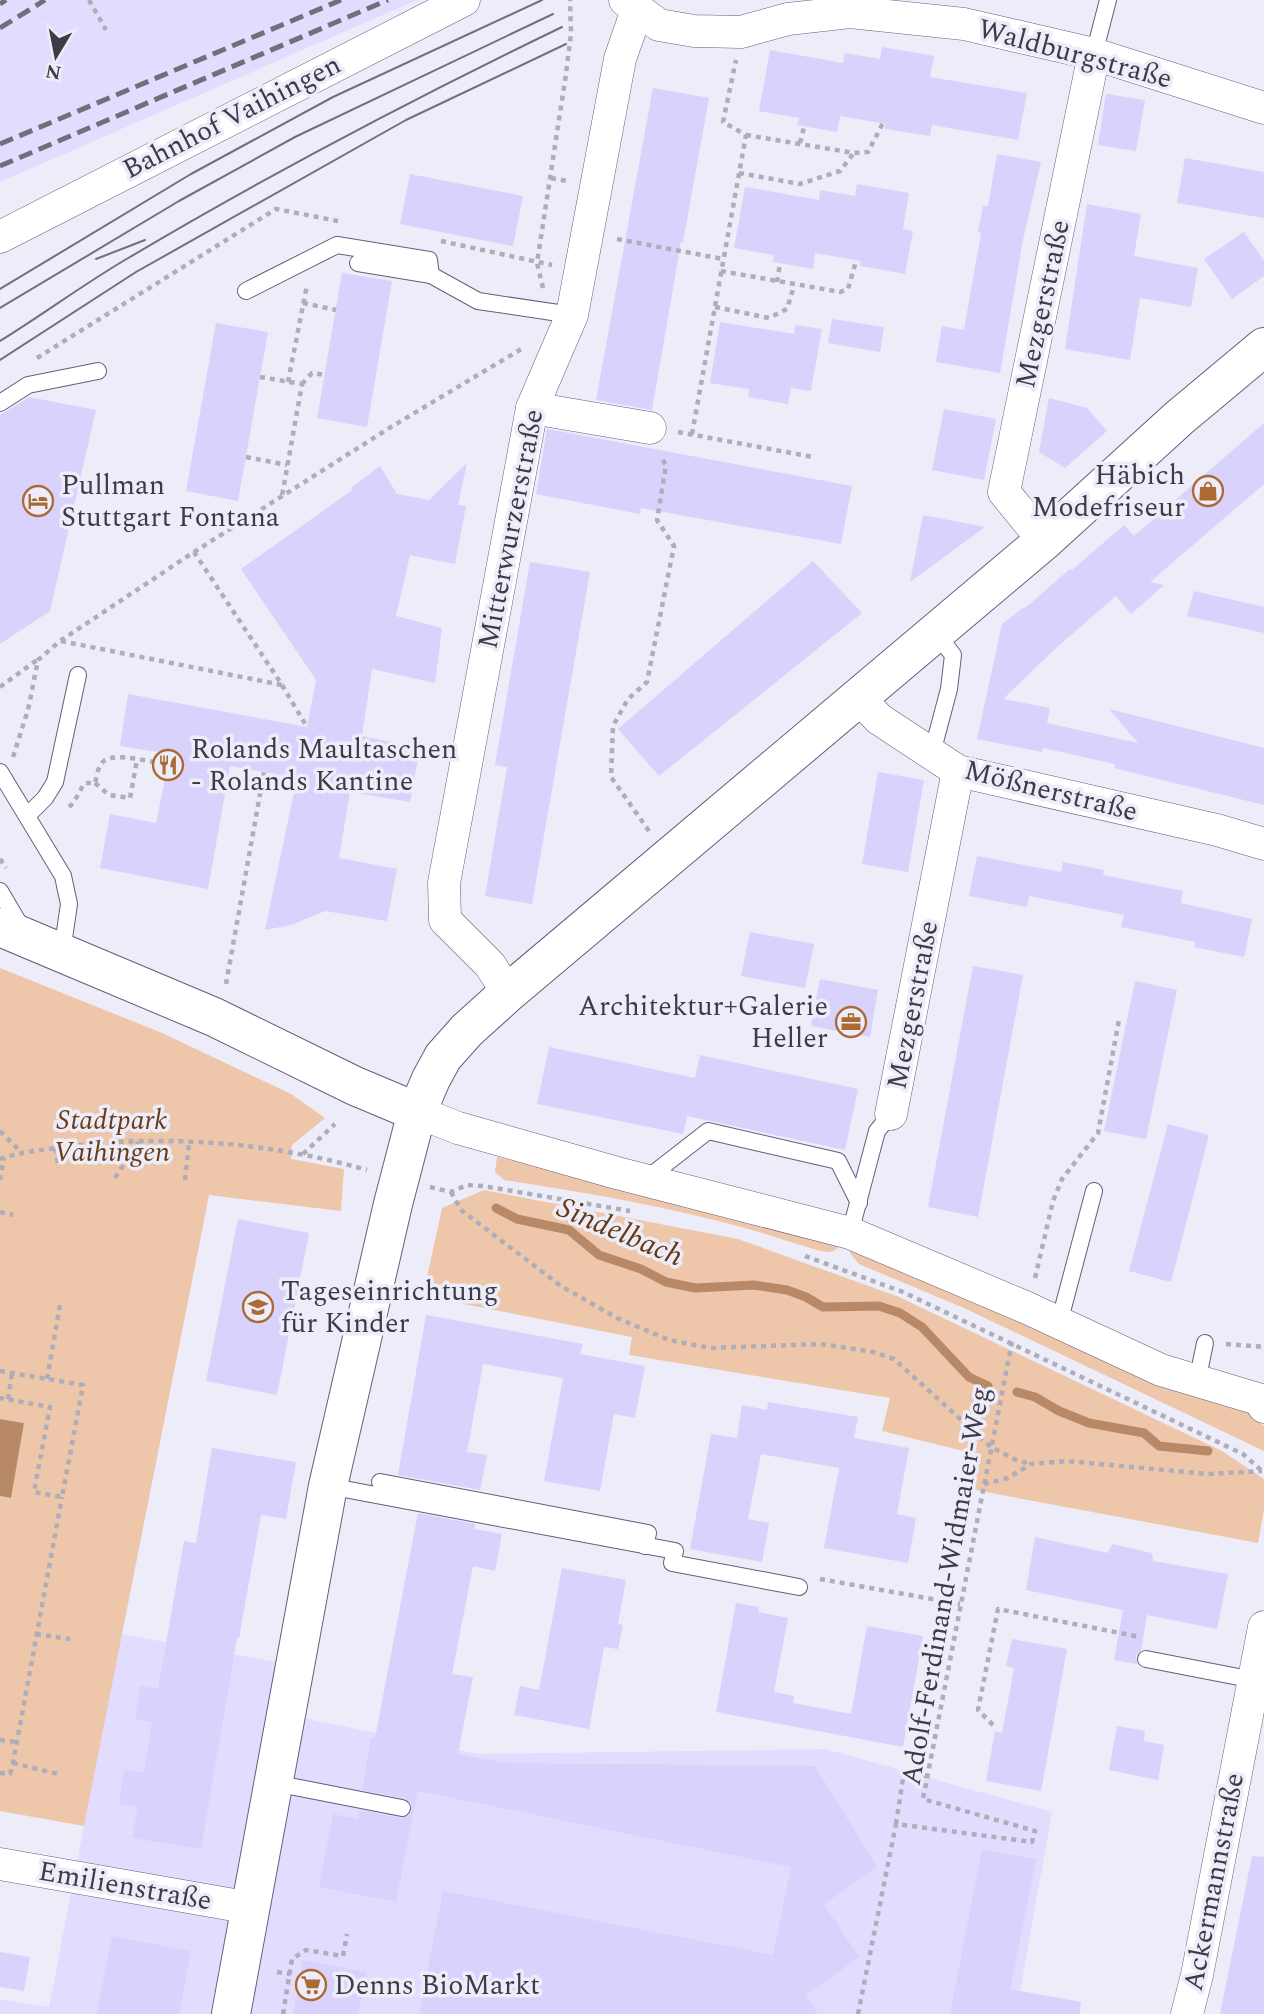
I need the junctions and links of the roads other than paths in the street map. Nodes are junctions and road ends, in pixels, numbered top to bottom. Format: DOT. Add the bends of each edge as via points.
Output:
graph roads {
  1 [pos="464,0"];
  2 [pos="1108,0"];
  3 [pos="631,5"];
  4 [pos="1094,54"];
  5 [pos="1264,108"];
  6 [pos="0,237"];
  7 [pos="358,263"];
  8 [pos="430,268"];
  9 [pos="246,291"];
  10 [pos="559,313"];
  11 [pos="1264,347"];
  12 [pos="98,370"];
  13 [pos="0,402"];
  14 [pos="532,408"];
  15 [pos="644,427"];
  16 [pos="1044,541"];
  17 [pos="936,633"];
  18 [pos="78,676"];
  19 [pos="859,698"];
  20 [pos="932,753"];
  21 [pos="958,771"];
  22 [pos="3,776"];
  23 [pos="27,816"];
  24 [pos="1264,844"];
  25 [pos="0,891"];
  26 [pos="30,939"];
  27 [pos="508,993"];
  28 [pos="417,1112"];
  29 [pos="891,1114"];
  30 [pos="645,1180"];
  31 [pos="1094,1191"];
  32 [pos="859,1203"];
  33 [pos="850,1233"];
  34 [pos="1059,1323"];
  35 [pos="1205,1343"];
  36 [pos="1197,1382"];
  37 [pos="1262,1401"];
  38 [pos="380,1482"];
  39 [pos="328,1486"];
  40 [pos="645,1546"];
  41 [pos="799,1587"];
  42 [pos="1264,1627"];
  43 [pos="1146,1659"];
  44 [pos="1254,1680"];
  45 [pos="274,1783"];
  46 [pos="402,1808"];
  47 [pos="0,1864"];
  48 [pos="251,1908"];
  49 [pos="231,2014"];
  50 [pos="1186,2014"];
  1 -- 6 [label="street, Bahnhof Vaihingen"];
  2 -- 4 [label="lane"];
  3 -- 4 [label="street, Waldburgstraße" via="659,25 694,31 741,32 788,19 850,12 964,24"];
  3 -- 10 [label="street, Mitterwurzerstraße" via="587,234"];
  4 -- 5 [label="street, Waldburgstraße"];
  4 -- 16 [label="street, Mezgerstraße" via="1004,492"];
  7 -- 8 [label="lane"];
  8 -- 9 [label="lane" via="337,245"];
  8 -- 10 [label="lane" via="478,301"];
  10 -- 14 [label="street, Mitterwurzerstraße"];
  11 -- 16 [label="main road"];
  12 -- 13 [label="lane" via="28,385"];
  14 -- 15 [label="street"];
  14 -- 27 [label="street, Mitterwurzerstraße" via="444,883 445,920 490,965"];
  16 -- 17 [label="main road"];
  17 -- 19 [label="main road"];
  17 -- 20 [label="lane" via="953,655"];
  18 -- 23 [label="lane" via="54,782"];
  19 -- 20 [label="street, Mößnerstraße" via="879,719"];
  19 -- 27 [label="main road"];
  20 -- 21 [label="street, Mößnerstraße"];
  21 -- 24 [label="street, Mößnerstraße"];
  21 -- 29 [label="street, Mezgerstraße"];
  22 -- 23 [label="lane"];
  23 -- 26 [label="lane" via="63,876 69,904"];
  25 -- 26 [label="lane"];
  26 -- 28 [label="main road" via="214,1017"];
  27 -- 28 [label="main road" via="443,1057"];
  28 -- 30 [label="street" via="458,1128"];
  28 -- 39 [label="main road"];
  29 -- 32 [label="lane, Mezgerstraße" via="877,1131"];
  30 -- 32 [label="lane" via="708,1131 838,1161"];
  30 -- 33 [label="street"];
  31 -- 34 [label="lane"];
  32 -- 33 [label="lane, Mezgerstraße"];
  33 -- 34 [label="street" via="1030,1294"];
  34 -- 36 [label="street"];
  35 -- 36 [label="lane"];
  36 -- 37 [label="street"];
  38 -- 40 [label="lane" via="648,1533"];
  39 -- 40 [label="lane"];
  39 -- 45 [label="main road"];
  40 -- 41 [label="lane" via="675,1551 672,1563"];
  42 -- 44 [label="street, Ackermannstraße"];
  43 -- 44 [label="lane"];
  44 -- 50 [label="street, Ackermannstraße"];
  45 -- 46 [label="lane"];
  45 -- 48 [label="main road"];
  47 -- 48 [label="street, Emilienstraße"];
  48 -- 49 [label="main road"];
}
